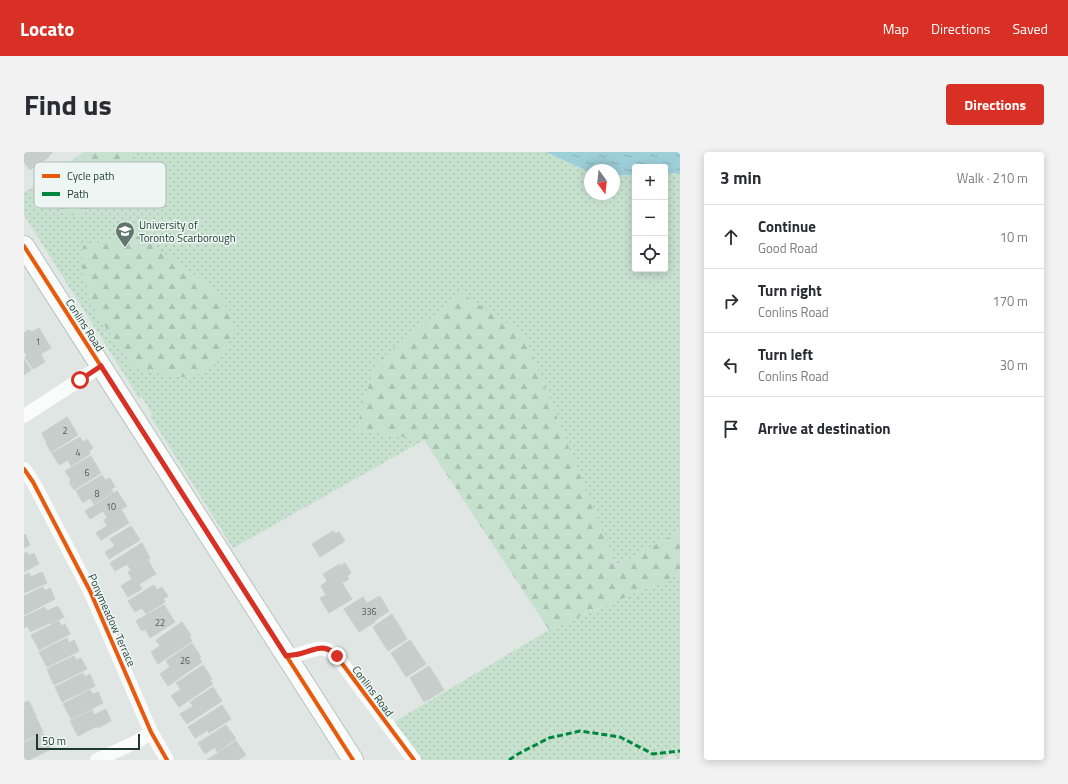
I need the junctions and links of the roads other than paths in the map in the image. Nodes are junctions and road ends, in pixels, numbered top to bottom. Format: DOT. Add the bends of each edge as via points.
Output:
graph roads {
  1 [pos="24,246"];
  2 [pos="101,366"];
  3 [pos="24,416"];
  4 [pos="24,469"];
  5 [pos="286,656"];
  6 [pos="151,732"];
  7 [pos="97,760"];
  8 [pos="168,760"];
  9 [pos="354,760"];
  10 [pos="414,760"];
  1 -- 2 [label="street, Conlins Road"];
  2 -- 3 [label="street"];
  2 -- 5 [label="street, Conlins Road"];
  4 -- 6 [label="street, Ponymeadow Terrace" via="90,591"];
  5 -- 9 [label="street, Conlins Road"];
  5 -- 10 [label="street, Conlins Road" via="298,655 316,648 329,650 335,654"];
  6 -- 7 [label="street" via="138,741"];
  6 -- 8 [label="street, Ponymeadow Terrace"];
}
